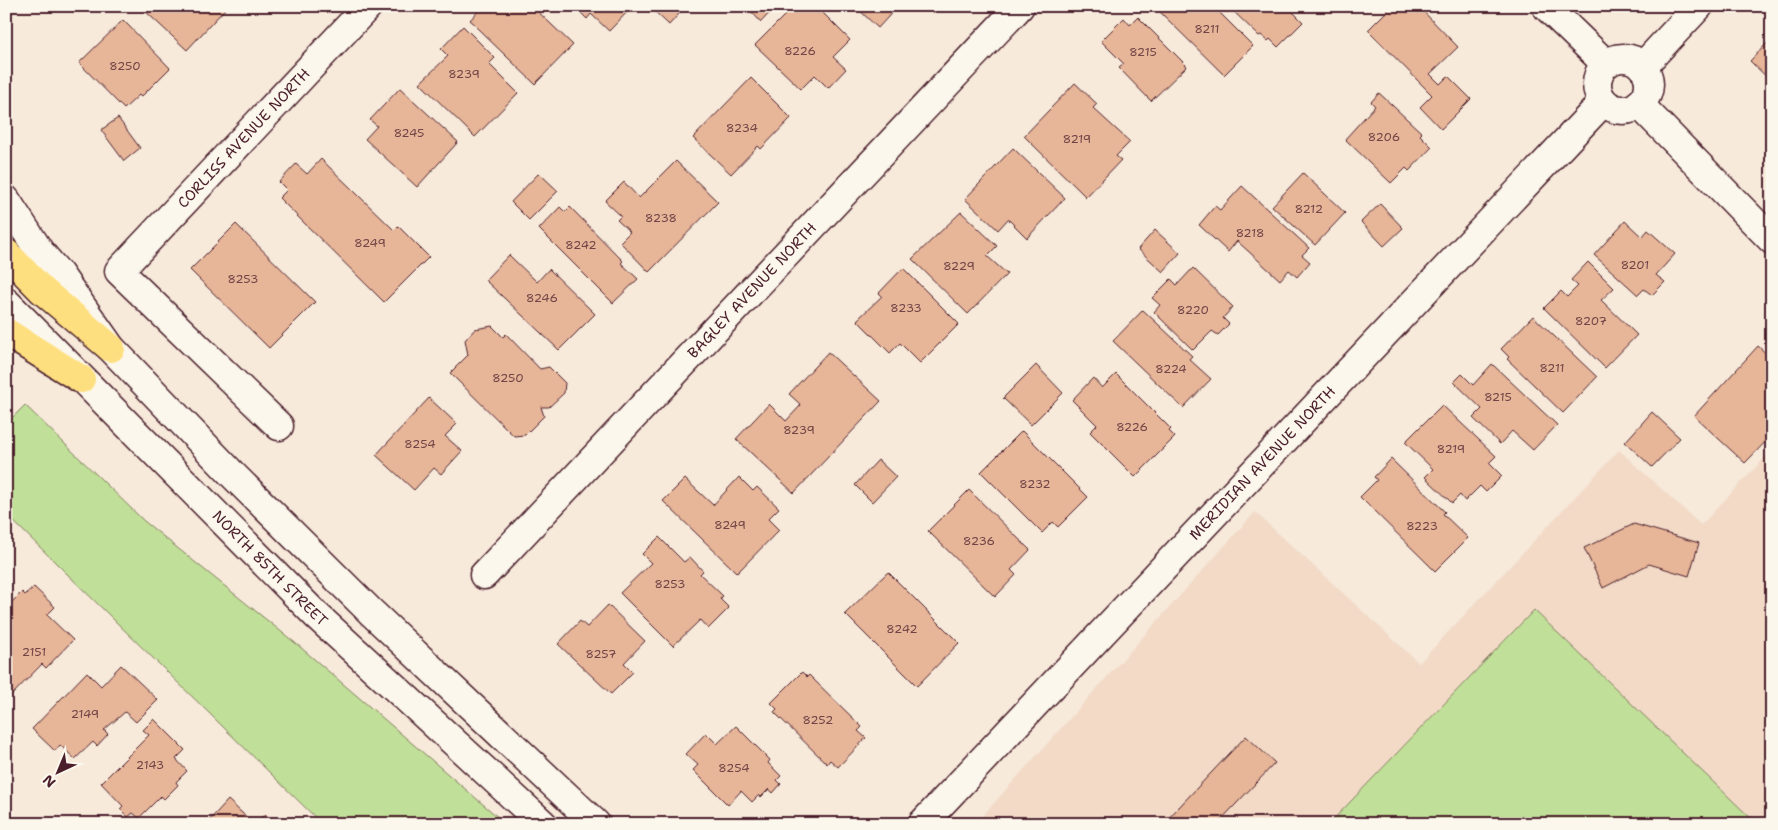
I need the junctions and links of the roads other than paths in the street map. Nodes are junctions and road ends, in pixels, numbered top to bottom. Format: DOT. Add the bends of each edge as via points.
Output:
graph roads {
  1 [pos="368,6"];
  2 [pos="1020,6"];
  3 [pos="1546,6"];
  4 [pos="1699,6"];
  5 [pos="1606,64"];
  6 [pos="1642,66"];
  7 [pos="1603,102"];
  8 [pos="1639,104"];
  9 [pos="6,200"];
  10 [pos="1772,240"];
  11 [pos="6,254"];
  12 [pos="6,302"];
  13 [pos="6,332"];
  14 [pos="111,348"];
  15 [pos="81,379"];
  16 [pos="280,426"];
  17 [pos="484,575"];
  18 [pos="543,824"];
  19 [pos="596,824"];
  20 [pos="922,824"];
  1 -- 16 [label="street, CORLISS AVENUE NORTH" via="119,271"];
  2 -- 17 [label="street, BAGLEY AVENUE NORTH"];
  3 -- 5 [label="street"];
  4 -- 6 [label="street"];
  5 -- 6 [label="street" via="1622,58"];
  5 -- 7 [label="street" via="1597,80"];
  6 -- 8 [label="street" via="1649,88"];
  7 -- 8 [label="street" via="1620,111"];
  7 -- 20 [label="street, MERIDIAN AVENUE NORTH"];
  8 -- 10 [label="street"];
  9 -- 14 [label="street"];
  11 -- 14 [label="highway" via="42,290"];
  12 -- 15 [label="street, NORTH 85TH STREET"];
  13 -- 15 [label="highway"];
  14 -- 19 [label="street" via="371,612"];
  15 -- 18 [label="street, NORTH 85TH STREET" via="316,615"];
}
